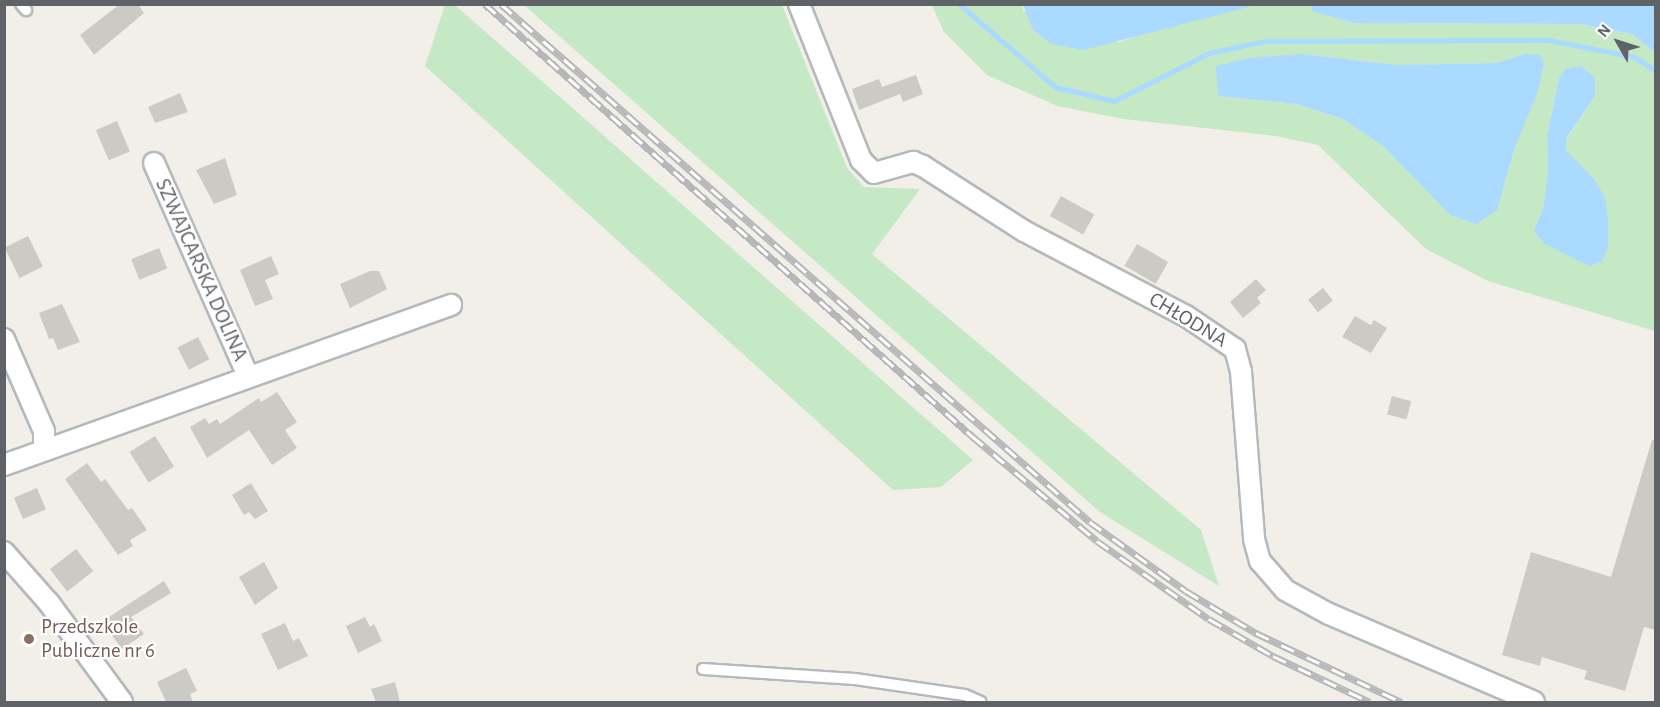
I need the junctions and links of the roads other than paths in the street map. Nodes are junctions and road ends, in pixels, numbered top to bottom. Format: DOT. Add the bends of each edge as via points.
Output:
graph roads {
  1 [pos="799,4"];
  2 [pos="154,164"];
  3 [pos="451,305"];
  4 [pos="4,339"];
  5 [pos="248,376"];
  6 [pos="44,450"];
  7 [pos="4,465"];
  8 [pos="4,552"];
  9 [pos="703,669"];
  10 [pos="123,702"];
  11 [pos="981,702"];
  12 [pos="1534,702"];
  1 -- 12 [label="street, CHŁODNA" via="861,160 874,173 913,162 923,166 1024,231 1186,316 1235,349 1241,372 1254,539 1260,561 1285,590 1329,614"];
  2 -- 5 [label="street, SZWAJCARSKA DOLINA"];
  3 -- 5 [label="street, SZWAJCARSKA DOLINA"];
  4 -- 6 [label="street" via="44,431"];
  5 -- 6 [label="street, SZWAJCARSKA DOLINA"];
  6 -- 7 [label="street, SZWAJCARSKA DOLINA"];
  8 -- 10 [label="street" via="49,603"];
  9 -- 11 [label="lane" via="855,679 965,696"];
}
